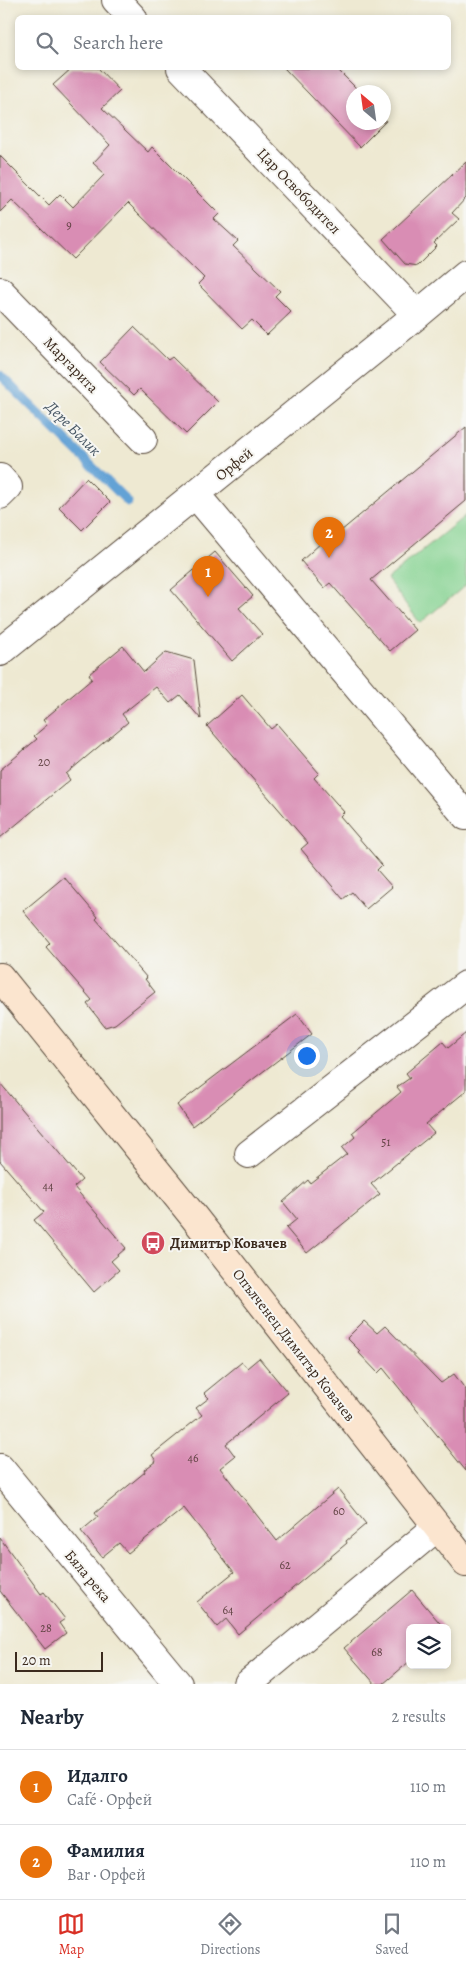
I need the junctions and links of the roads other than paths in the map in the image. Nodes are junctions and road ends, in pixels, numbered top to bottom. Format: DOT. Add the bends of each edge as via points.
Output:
graph roads {
  1 [pos="116,0"];
  2 [pos="130,15"];
  3 [pos="183,70"];
  4 [pos="466,274"];
  5 [pos="0,291"];
  6 [pos="418,315"];
  7 [pos="142,439"];
  8 [pos="196,495"];
  9 [pos="0,652"];
  10 [pos="466,816"];
  11 [pos="0,977"];
  12 [pos="466,985"];
  13 [pos="249,1154"];
  14 [pos="0,1468"];
  15 [pos="437,1527"];
  16 [pos="466,1564"];
  17 [pos="178,1684"];
  18 [pos="248,1684"];
  1 -- 2 [label="street"];
  3 -- 6 [label="street, Цар Освободител"];
  4 -- 6 [label="street, Орфей"];
  5 -- 7 [label="street, Маргарита"];
  6 -- 8 [label="street, Орфей"];
  8 -- 9 [label="street, Орфей"];
  8 -- 10 [label="street"];
  11 -- 15 [label="street, Опълченец Димитър Ковачев"];
  12 -- 13 [label="street"];
  14 -- 17 [label="street, Бяла река"];
  15 -- 16 [label="street, Опълченец Димитър Ковачев"];
  15 -- 18 [label="street"];
}
